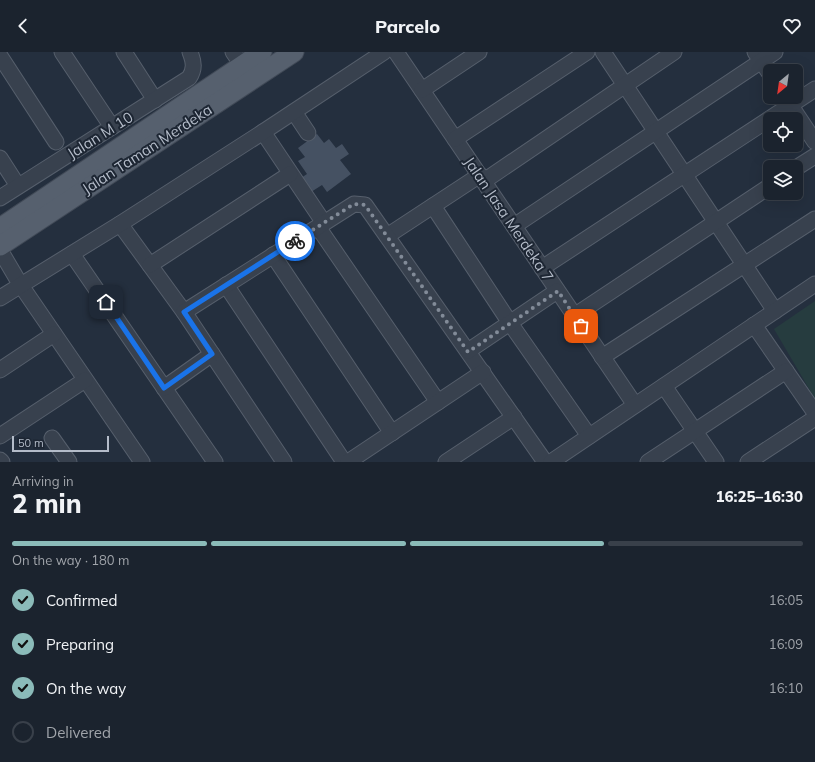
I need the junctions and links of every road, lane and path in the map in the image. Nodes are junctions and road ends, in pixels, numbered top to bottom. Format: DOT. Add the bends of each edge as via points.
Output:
graph roads {
  1 [pos="62,52"];
  2 [pos="124,52"];
  3 [pos="262,52"];
  4 [pos="294,52"];
  5 [pos="384,52"];
  6 [pos="396,52"];
  7 [pos="479,52"];
  8 [pos="587,52"];
  9 [pos="603,52"];
  10 [pos="674,52"];
  11 [pos="775,52"];
  12 [pos="0,56"];
  13 [pos="758,57"];
  14 [pos="237,58"];
  15 [pos="192,59"];
  16 [pos="625,85"];
  17 [pos="815,89"];
  18 [pos="422,90"];
  19 [pos="803,94"];
  20 [pos="155,100"];
  21 [pos="784,104"];
  22 [pos="790,104"];
  23 [pos="294,112"];
  24 [pos="112,127"];
  25 [pos="264,132"];
  26 [pos="655,132"];
  27 [pos="308,133"];
  28 [pos="455,139"];
  29 [pos="56,142"];
  30 [pos="815,142"];
  31 [pos="815,156"];
  32 [pos="0,158"];
  33 [pos="803,164"];
  34 [pos="290,174"];
  35 [pos="684,174"];
  36 [pos="482,178"];
  37 [pos="18,186"];
  38 [pos="763,191"];
  39 [pos="0,198"];
  40 [pos="433,206"];
  41 [pos="815,219"];
  42 [pos="715,222"];
  43 [pos="120,224"];
  44 [pos="321,225"];
  45 [pos="514,226"];
  46 [pos="0,228"];
  47 [pos="387,236"];
  48 [pos="0,246"];
  49 [pos="0,250"];
  50 [pos="72,254"];
  51 [pos="273,255"];
  52 [pos="150,265"];
  53 [pos="744,265"];
  54 [pos="542,268"];
  55 [pos="20,284"];
  56 [pos="815,284"];
  57 [pos="226,285"];
  58 [pos="558,291"];
  59 [pos="0,298"];
  60 [pos="775,311"];
  61 [pos="184,312"];
  62 [pos="574,316"];
  63 [pos="510,323"];
  64 [pos="754,326"];
  65 [pos="54,334"];
  66 [pos="468,352"];
  67 [pos="212,354"];
  68 [pos="602,357"];
  69 [pos="0,370"];
  70 [pos="786,371"];
  71 [pos="482,372"];
  72 [pos="85,380"];
  73 [pos="664,386"];
  74 [pos="164,388"];
  75 [pos="438,402"];
  76 [pos="635,406"];
  77 [pos="815,413"];
  78 [pos="514,417"];
  79 [pos="815,418"];
  80 [pos="695,431"];
  81 [pos="392,433"];
  82 [pos="0,436"];
  83 [pos="589,436"];
  84 [pos="52,438"];
  85 [pos="0,460"];
  86 [pos="351,461"];
  87 [pos="2,462"];
  88 [pos="69,462"];
  89 [pos="142,462"];
  90 [pos="215,462"];
  91 [pos="284,462"];
  92 [pos="446,462"];
  93 [pos="545,462"];
  94 [pos="551,462"];
  95 [pos="648,462"];
  96 [pos="716,462"];
  97 [pos="748,462"];
  1 -- 24 [label="street"];
  2 -- 20 [label="street"];
  3 -- 14 [label="main road, Jalan Taman Merdeka"];
  4 -- 48 [label="main road, Jalan Taman Merdeka"];
  5 -- 23 [label="street"];
  6 -- 18 [label="street, Jalan Jasa Merdeka 7"];
  7 -- 18 [label="street"];
  8 -- 28 [label="street"];
  9 -- 16 [label="street"];
  10 -- 16 [label="street"];
  11 -- 13 [label="street"];
  12 -- 29 [label="street"];
  13 -- 26 [label="street"];
  14 -- 46 [label="main road, Jalan Taman Merdeka"];
  15 -- 20 [label="street, Jalan M 10" via="192,72 189,78"];
  16 -- 26 [label="street"];
  16 -- 36 [label="street"];
  17 -- 19 [label="street"];
  18 -- 28 [label="street, Jalan Jasa Merdeka 7"];
  20 -- 24 [label="street, Jalan M 10"];
  21 -- 35 [label="street"];
  22 -- 30 [label="street"];
  23 -- 25 [label="street"];
  23 -- 27 [label="street"];
  24 -- 37 [label="street, Jalan M 10"];
  25 -- 34 [label="street"];
  25 -- 43 [label="street"];
  26 -- 35 [label="street"];
  26 -- 45 [label="street"];
  28 -- 36 [label="street, Jalan Jasa Merdeka 7"];
  31 -- 33 [label="street"];
  32 -- 37 [label="street"];
  34 -- 44 [label="street"];
  34 -- 52 [label="street"];
  35 -- 42 [label="street"];
  35 -- 54 [label="street"];
  36 -- 40 [label="street"];
  36 -- 45 [label="street, Jalan Jasa Merdeka 7"];
  37 -- 39 [label="street, Jalan M 10"];
  38 -- 42 [label="street"];
  40 -- 47 [label="street"];
  40 -- 63 [label="street"];
  41 -- 53 [label="street"];
  42 -- 53 [label="street"];
  42 -- 62 [label="street"];
  43 -- 50 [label="street"];
  43 -- 52 [label="street"];
  44 -- 47 [label="street" via="354,204 360,204 365,205"];
  44 -- 51 [label="street"];
  44 -- 75 [label="street"];
  45 -- 54 [label="street, Jalan Jasa Merdeka 7"];
  47 -- 66 [label="street"];
  49 -- 55 [label="street"];
  50 -- 55 [label="street"];
  50 -- 74 [label="street"];
  51 -- 57 [label="street"];
  51 -- 81 [label="street"];
  52 -- 61 [label="street"];
  53 -- 60 [label="street"];
  53 -- 68 [label="street"];
  54 -- 58 [label="street, Jalan Jasa Merdeka 7"];
  55 -- 59 [label="street"];
  55 -- 65 [label="street"];
  56 -- 60 [label="street"];
  57 -- 61 [label="street"];
  57 -- 86 [label="street"];
  58 -- 62 [label="street, Jalan Jasa Merdeka 7"];
  58 -- 63 [label="street"];
  60 -- 64 [label="street"];
  61 -- 67 [label="street"];
  62 -- 68 [label="street, Jalan Jasa Merdeka 7"];
  63 -- 66 [label="street"];
  63 -- 83 [label="street"];
  64 -- 70 [label="street"];
  64 -- 73 [label="street"];
  65 -- 69 [label="street"];
  65 -- 72 [label="street"];
  66 -- 71 [label="street"];
  67 -- 74 [label="street"];
  67 -- 91 [label="street"];
  68 -- 76 [label="street, Jalan Jasa Merdeka 7"];
  70 -- 77 [label="street"];
  70 -- 80 [label="street"];
  71 -- 75 [label="street"];
  71 -- 78 [label="street"];
  72 -- 82 [label="street"];
  72 -- 89 [label="street"];
  73 -- 76 [label="street"];
  73 -- 80 [label="street"];
  74 -- 90 [label="street"];
  75 -- 81 [label="street"];
  76 -- 83 [label="street"];
  78 -- 92 [label="street"];
  78 -- 93 [label="street"];
  79 -- 97 [label="street"];
  80 -- 95 [label="street"];
  80 -- 96 [label="street"];
  81 -- 86 [label="street"];
  83 -- 94 [label="street"];
  84 -- 88 [label="street"];
  85 -- 87 [label="street"];
}
